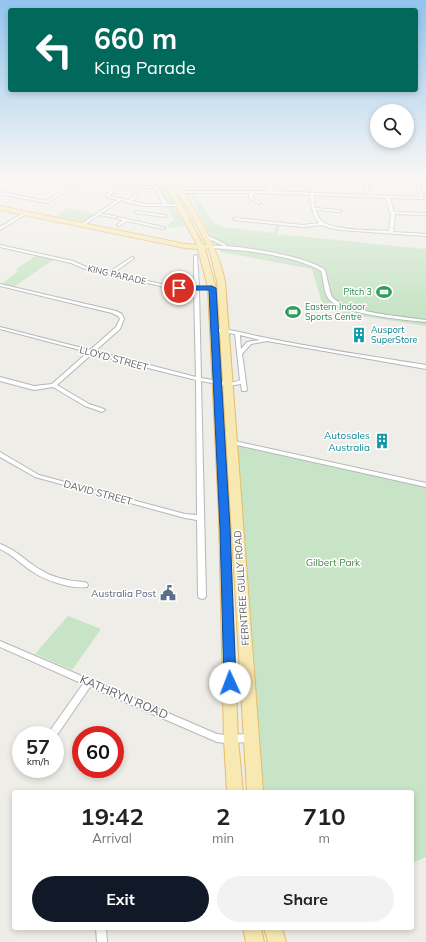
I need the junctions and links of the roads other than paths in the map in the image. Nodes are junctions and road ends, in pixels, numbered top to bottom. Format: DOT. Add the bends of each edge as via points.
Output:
graph roads {
  1 [pos="14,221"];
  2 [pos="61,221"];
  3 [pos="88,221"];
  4 [pos="125,221"];
  5 [pos="130,221"];
  6 [pos="188,221"];
  7 [pos="197,221"];
  8 [pos="254,221"];
  9 [pos="319,221"];
  10 [pos="392,221"];
  11 [pos="322,224"];
  12 [pos="82,225"];
  13 [pos="119,225"];
  14 [pos="163,228"];
  15 [pos="0,229"];
  16 [pos="391,232"];
  17 [pos="195,235"];
  18 [pos="426,235"];
  19 [pos="182,244"];
  20 [pos="201,245"];
  21 [pos="211,245"];
  22 [pos="225,245"];
  23 [pos="0,246"];
  24 [pos="253,251"];
  25 [pos="200,255"];
  26 [pos="132,258"];
  27 [pos="110,273"];
  28 [pos="0,285"];
  29 [pos="197,288"];
  30 [pos="212,288"];
  31 [pos="426,321"];
  32 [pos="0,328"];
  33 [pos="215,330"];
  34 [pos="224,330"];
  35 [pos="237,333"];
  36 [pos="269,340"];
  37 [pos="92,352"];
  38 [pos="240,353"];
  39 [pos="426,367"];
  40 [pos="0,379"];
  41 [pos="198,379"];
  42 [pos="242,380"];
  43 [pos="218,382"];
  44 [pos="228,384"];
  45 [pos="54,385"];
  46 [pos="244,390"];
  47 [pos="102,410"];
  48 [pos="232,442"];
  49 [pos="219,443"];
  50 [pos="0,454"];
  51 [pos="426,486"];
  52 [pos="200,518"];
  53 [pos="0,546"];
  54 [pos="84,585"];
  55 [pos="202,596"];
  56 [pos="242,599"];
  57 [pos="228,600"];
  58 [pos="0,644"];
  59 [pos="88,682"];
  60 [pos="58,726"];
  61 [pos="251,738"];
  62 [pos="231,739"];
  63 [pos="235,790"];
  64 [pos="255,790"];
  65 [pos="101,930"];
  66 [pos="252,930"];
  67 [pos="274,930"];
  68 [pos="102,942"];
  69 [pos="255,942"];
  70 [pos="277,942"];
  1 -- 15 [label="street"];
  2 -- 12 [label="main road"];
  3 -- 12 [label="street"];
  4 -- 13 [label="street"];
  5 -- 14 [label="street"];
  6 -- 17 [label="main road, FERNTREE GULLY ROAD"];
  7 -- 21 [label="main road, FERNTREE GULLY ROAD"];
  8 -- 11 [label="street" via="303,226"];
  9 -- 11 [label="street"];
  10 -- 16 [label="street"];
  11 -- 16 [label="street" via="336,228"];
  12 -- 19 [label="main road"];
  16 -- 18 [label="street"];
  17 -- 19 [label="main road"];
  17 -- 20 [label="main road, FERNTREE GULLY ROAD"];
  19 -- 20 [label="main road"];
  19 -- 25 [label="main road"];
  20 -- 21 [label="main road"];
  20 -- 25 [label="main road, FERNTREE GULLY ROAD"];
  21 -- 22 [label="street"];
  21 -- 22 [label="street"];
  21 -- 24 [label="street"];
  21 -- 34 [label="main road, FERNTREE GULLY ROAD" via="221,281"];
  22 -- 24 [label="street"];
  23 -- 27 [label="street, KING PARADE"];
  24 -- 31 [label="street" via="321,268 330,298 344,307"];
  25 -- 29 [label="street, FERNTREE GULLY ROAD"];
  25 -- 30 [label="main road, FERNTREE GULLY ROAD"];
  26 -- 27 [label="street"];
  27 -- 29 [label="street, KING PARADE" via="174,288"];
  28 -- 37 [label="street" via="120,315 120,326"];
  29 -- 30 [label="street, KING PARADE"];
  29 -- 41 [label="street, FERNTREE GULLY ROAD"];
  30 -- 33 [label="main road, FERNTREE GULLY ROAD"];
  32 -- 37 [label="street, LLOYD STREET"];
  33 -- 34 [label="street"];
  33 -- 43 [label="main road, FERNTREE GULLY ROAD"];
  34 -- 35 [label="street"];
  34 -- 44 [label="main road, FERNTREE GULLY ROAD"];
  35 -- 36 [label="street"];
  35 -- 38 [label="street"];
  36 -- 38 [label="street" via="249,343"];
  36 -- 39 [label="street"];
  37 -- 41 [label="street, LLOYD STREET"];
  37 -- 45 [label="street"];
  38 -- 42 [label="street"];
  40 -- 45 [label="street" via="34,388"];
  41 -- 43 [label="street, LLOYD STREET"];
  41 -- 52 [label="street, FERNTREE GULLY ROAD"];
  42 -- 44 [label="street"];
  42 -- 46 [label="street"];
  43 -- 44 [label="street, LLOYD STREET"];
  43 -- 49 [label="main road, FERNTREE GULLY ROAD"];
  44 -- 48 [label="main road, FERNTREE GULLY ROAD"];
  45 -- 47 [label="street" via="87,405"];
  48 -- 49 [label="street"];
  48 -- 51 [label="street"];
  48 -- 56 [label="main road, FERNTREE GULLY ROAD"];
  49 -- 57 [label="main road, FERNTREE GULLY ROAD"];
  50 -- 52 [label="street, DAVID STREET" via="37,476"];
  52 -- 55 [label="street, FERNTREE GULLY ROAD"];
  53 -- 54 [label="street" via="15,553 41,573 67,583"];
  56 -- 57 [label="main road"];
  56 -- 61 [label="main road, FERNTREE GULLY ROAD"];
  57 -- 62 [label="main road, FERNTREE GULLY ROAD"];
  58 -- 59 [label="street, KATHRYN ROAD"];
  59 -- 60 [label="street"];
  59 -- 62 [label="street, KATHRYN ROAD" via="213,736"];
  61 -- 62 [label="street, KATHRYN ROAD"];
  61 -- 64 [label="main road, FERNTREE GULLY ROAD"];
  62 -- 63 [label="main road, FERNTREE GULLY ROAD"];
  65 -- 68 [label="street"];
  66 -- 69 [label="main road"];
  67 -- 70 [label="main road"];
}
